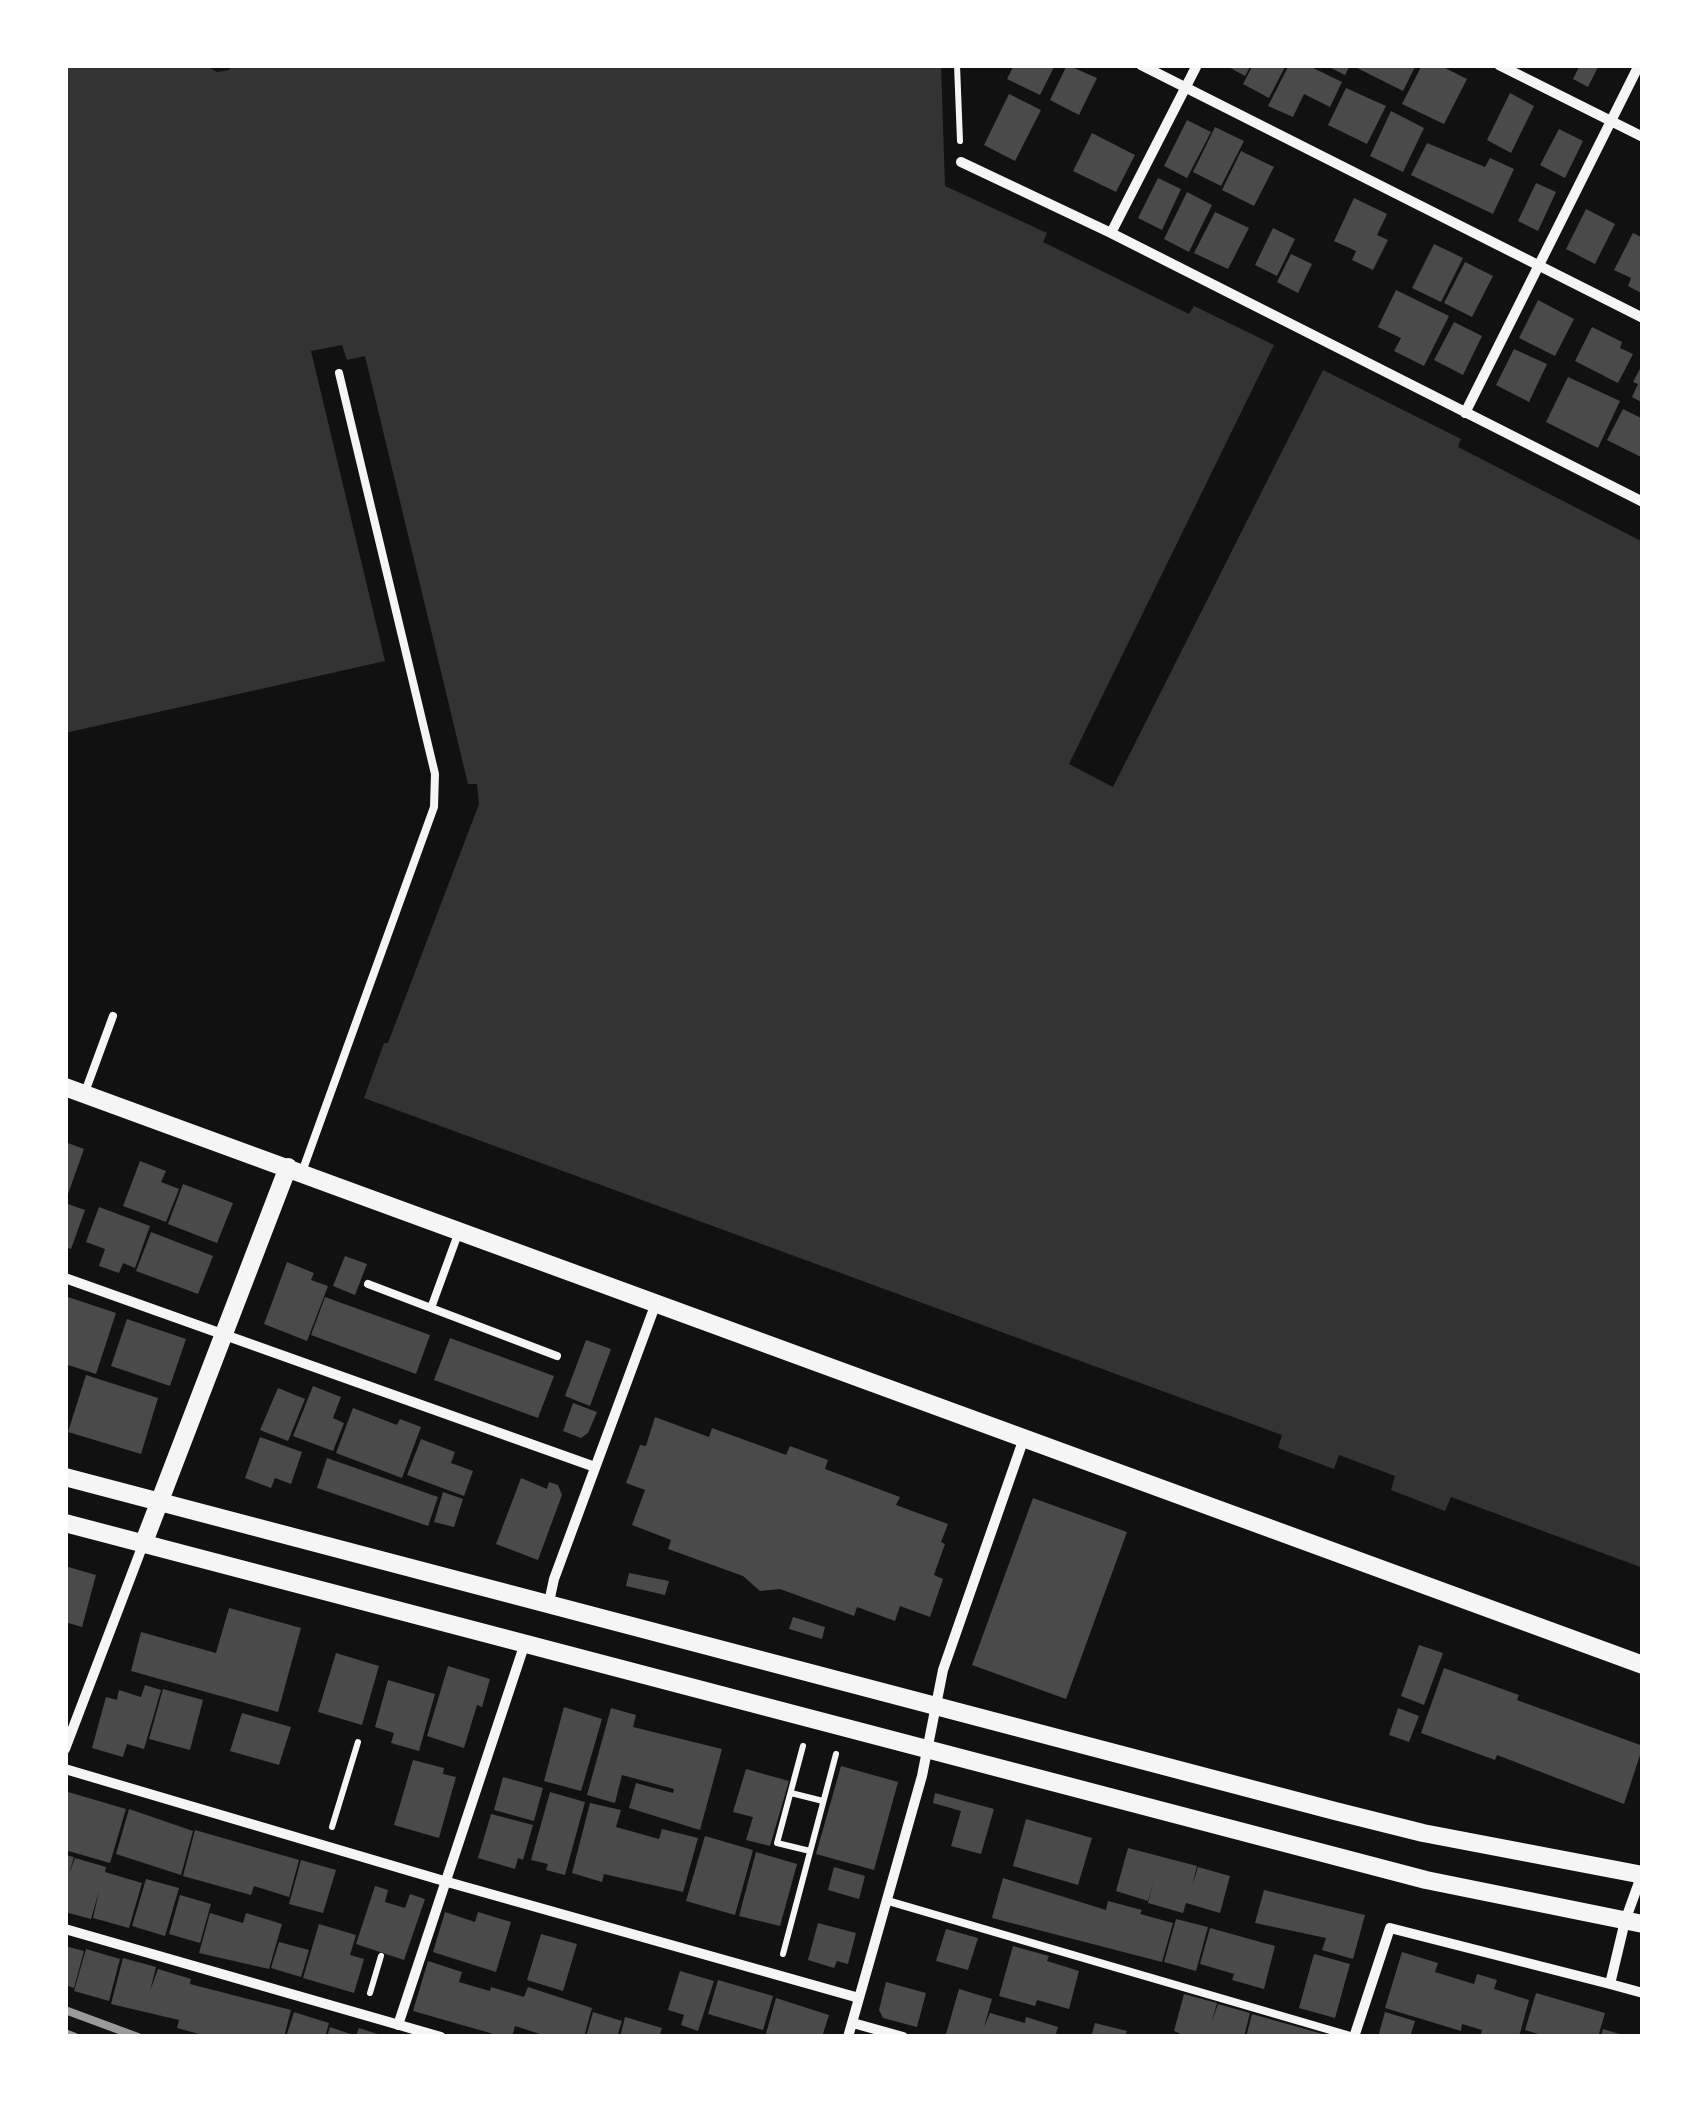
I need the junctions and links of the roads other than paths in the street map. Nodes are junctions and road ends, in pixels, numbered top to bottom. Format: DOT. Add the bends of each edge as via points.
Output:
graph roads {
  1 [pos="1141,65"];
  2 [pos="1197,65"];
  3 [pos="1499,65"];
  4 [pos="1639,65"];
  5 [pos="1186,88"];
  6 [pos="1611,120"];
  7 [pos="1643,137"];
  8 [pos="961,162"];
  9 [pos="1111,233"];
  10 [pos="1539,265"];
  11 [pos="1643,318"];
  12 [pos="339,373"];
  13 [pos="1465,412"];
  14 [pos="1643,502"];
  15 [pos="113,1016"];
  16 [pos="65,1087"];
  17 [pos="83,1095"];
  18 [pos="295,1169"];
  19 [pos="460,1230"];
  20 [pos="65,1278"];
  21 [pos="368,1284"];
  22 [pos="656,1302"];
  23 [pos="430,1308"];
  24 [pos="223,1332"];
  25 [pos="557,1356"];
  26 [pos="1024,1438"];
  27 [pos="595,1467"];
  28 [pos="65,1476"];
  29 [pos="159,1503"];
  30 [pos="65,1523"];
  31 [pos="144,1542"];
  32 [pos="549,1602"];
  33 [pos="524,1646"];
  34 [pos="1643,1665"];
  35 [pos="936,1704"];
  36 [pos="65,1748"];
  37 [pos="928,1751"];
  38 [pos="65,1769"];
  39 [pos="1643,1874"];
  40 [pos="444,1881"];
  41 [pos="888,1902"];
  42 [pos="1634,1922"];
  43 [pos="65,1929"];
  44 [pos="1610,1984"];
  45 [pos="1643,1993"];
  46 [pos="859,1998"];
  47 [pos="852,2023"];
  48 [pos="398,2025"];
  49 [pos="441,2037"];
  50 [pos="848,2037"];
  51 [pos="903,2037"];
  52 [pos="1354,2037"];
  1 -- 5 [label="street"];
  2 -- 5 [label="street"];
  3 -- 6 [label="street"];
  4 -- 6 [label="street"];
  5 -- 9 [label="street"];
  5 -- 10 [label="street"];
  6 -- 7 [label="street"];
  6 -- 10 [label="street"];
  8 -- 9 [label="street"];
  9 -- 13 [label="street"];
  10 -- 11 [label="street"];
  10 -- 13 [label="street"];
  12 -- 18 [label="lane" via="436,774 434,807"];
  13 -- 14 [label="street"];
  15 -- 17 [label="lane"];
  16 -- 17 [label="street"];
  17 -- 18 [label="street"];
  18 -- 19 [label="street"];
  18 -- 24 [label="street"];
  19 -- 22 [label="street"];
  19 -- 23 [label="lane"];
  20 -- 24 [label="street"];
  21 -- 23 [label="lane"];
  22 -- 26 [label="street"];
  22 -- 27 [label="street"];
  23 -- 25 [label="lane"];
  24 -- 27 [label="street"];
  24 -- 29 [label="street"];
  26 -- 34 [label="street"];
  26 -- 35 [label="street"];
  27 -- 32 [label="street"];
  28 -- 29 [label="street"];
  29 -- 31 [label="street"];
  29 -- 32 [label="street"];
  30 -- 31 [label="street"];
  31 -- 33 [label="street"];
  31 -- 36 [label="street"];
  32 -- 35 [label="street"];
  33 -- 37 [label="street"];
  33 -- 40 [label="street"];
  35 -- 37 [label="street"];
  35 -- 39 [label="street" via="1424,1833"];
  37 -- 41 [label="street"];
  37 -- 42 [label="street" via="1426,1880"];
  38 -- 40 [label="street"];
  39 -- 42 [label="street"];
  40 -- 46 [label="street"];
  40 -- 48 [label="street"];
  41 -- 46 [label="street"];
  41 -- 52 [label="lane"];
  42 -- 44 [label="street"];
  43 -- 48 [label="street"];
  44 -- 45 [label="street"];
  44 -- 52 [label="street" via="1390,1928"];
  46 -- 47 [label="street"];
  47 -- 50 [label="street"];
  47 -- 51 [label="street"];
  48 -- 49 [label="street"];
}
